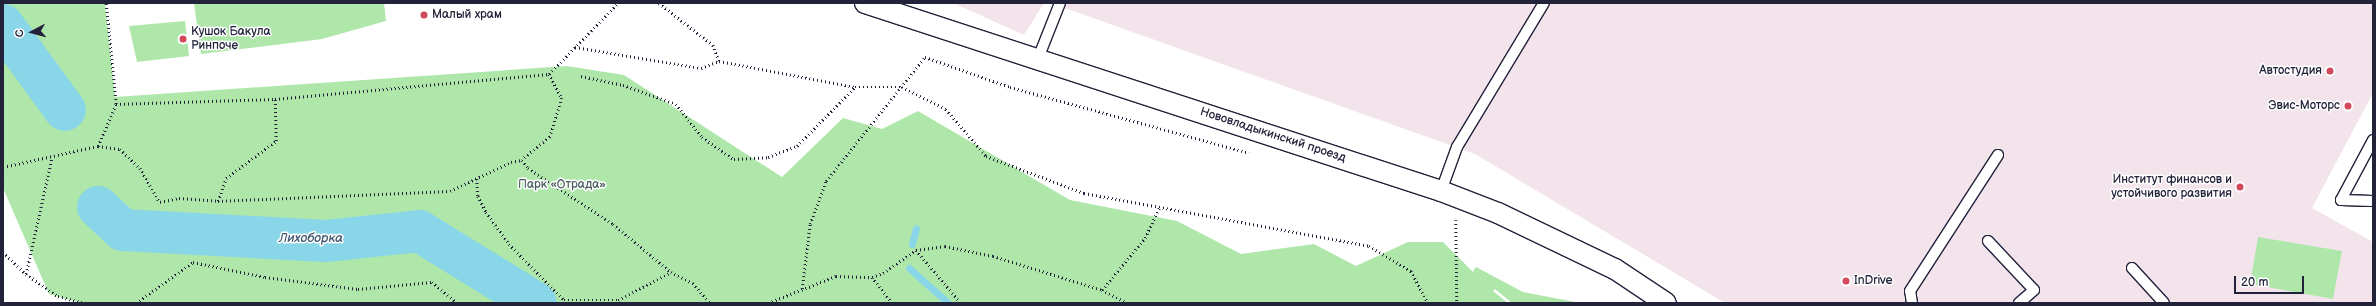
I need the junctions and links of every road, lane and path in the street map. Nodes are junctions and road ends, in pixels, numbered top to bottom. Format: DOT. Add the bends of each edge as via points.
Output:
graph roads {
  1 [pos="106,3"];
  2 [pos="618,3"];
  3 [pos="659,3"];
  4 [pos="1060,3"];
  5 [pos="1544,3"];
  6 [pos="869,4"];
  7 [pos="575,47"];
  8 [pos="719,61"];
  9 [pos="1037,61"];
  10 [pos="548,74"];
  11 [pos="581,76"];
  12 [pos="855,87"];
  13 [pos="902,87"];
  14 [pos="275,99"];
  15 [pos="116,104"];
  16 [pos="2373,140"];
  17 [pos="98,146"];
  18 [pos="1251,154"];
  19 [pos="1998,155"];
  20 [pos="52,157"];
  21 [pos="522,160"];
  22 [pos="3,167"];
  23 [pos="477,178"];
  24 [pos="1448,194"];
  25 [pos="218,201"];
  26 [pos="2373,201"];
  27 [pos="1159,208"];
  28 [pos="1449,218"];
  29 [pos="1456,221"];
  30 [pos="1988,241"];
  31 [pos="916,250"];
  32 [pos="3,252"];
  33 [pos="2132,268"];
  34 [pos="671,272"];
  35 [pos="26,274"];
  36 [pos="872,277"];
  37 [pos="802,289"];
  38 [pos="1102,290"];
  39 [pos="84,303"];
  40 [pos="136,303"];
  41 [pos="457,303"];
  42 [pos="710,303"];
  43 [pos="768,303"];
  44 [pos="892,303"];
  45 [pos="961,303"];
  46 [pos="1128,303"];
  47 [pos="1428,303"];
  48 [pos="1457,303"];
  49 [pos="1666,303"];
  50 [pos="1912,303"];
  51 [pos="2019,303"];
  52 [pos="2164,303"];
  1 -- 15 [label="path"];
  2 -- 7 [label="path"];
  3 -- 8 [label="path" via="713,45"];
  4 -- 9 [label="lane"];
  5 -- 24 [label="lane" via="1457,147"];
  6 -- 9 [label="street, Нововладыкинский проезд"];
  7 -- 8 [label="path" via="701,68"];
  7 -- 10 [label="path"];
  8 -- 12 [label="path"];
  9 -- 24 [label="street, Нововладыкинский проезд"];
  10 -- 14 [label="path"];
  10 -- 21 [label="path" via="562,98 550,137"];
  11 -- 12 [label="path" via="623,85 676,104 702,137 734,158 768,157 797,146"];
  12 -- 13 [label="path"];
  13 -- 18 [label="path" via="925,56 1010,87"];
  13 -- 27 [label="path" via="946,110 986,156 1084,193"];
  13 -- 37 [label="path" via="826,181 810,224"];
  14 -- 15 [label="path"];
  14 -- 25 [label="path" via="276,141 226,178"];
  15 -- 17 [label="path"];
  16 -- 26 [label="lane" via="2341,200"];
  17 -- 20 [label="path"];
  17 -- 25 [label="path" via="120,149 140,168 160,202 179,198"];
  19 -- 50 [label="lane" via="1910,291"];
  20 -- 22 [label="path"];
  20 -- 35 [label="path"];
  21 -- 23 [label="path"];
  21 -- 34 [label="path" via="528,168 613,224"];
  23 -- 25 [label="path" via="450,191"];
  23 -- 34 [label="path" via="478,196 486,212 509,244 564,300 618,300"];
  24 -- 29 [label="path"];
  24 -- 49 [label="street, Нововладыкинский проезд" via="1498,213 1615,269"];
  27 -- 38 [label="path" via="1145,238"];
  27 -- 47 [label="path" via="1369,246 1411,271"];
  28 -- 29 [label="path"];
  29 -- 48 [label="path"];
  30 -- 51 [label="lane" via="2034,290"];
  31 -- 36 [label="path" via="884,274"];
  31 -- 38 [label="path" via="946,246 993,256"];
  31 -- 45 [label="path"];
  32 -- 35 [label="path"];
  33 -- 52 [label="lane"];
  34 -- 42 [label="path" via="693,283"];
  35 -- 39 [label="path" via="58,296"];
  36 -- 37 [label="path" via="836,276"];
  36 -- 44 [label="path"];
  37 -- 43 [label="path"];
  38 -- 46 [label="path"];
  40 -- 41 [label="path" via="193,262 265,277 358,289 432,282"];
}
